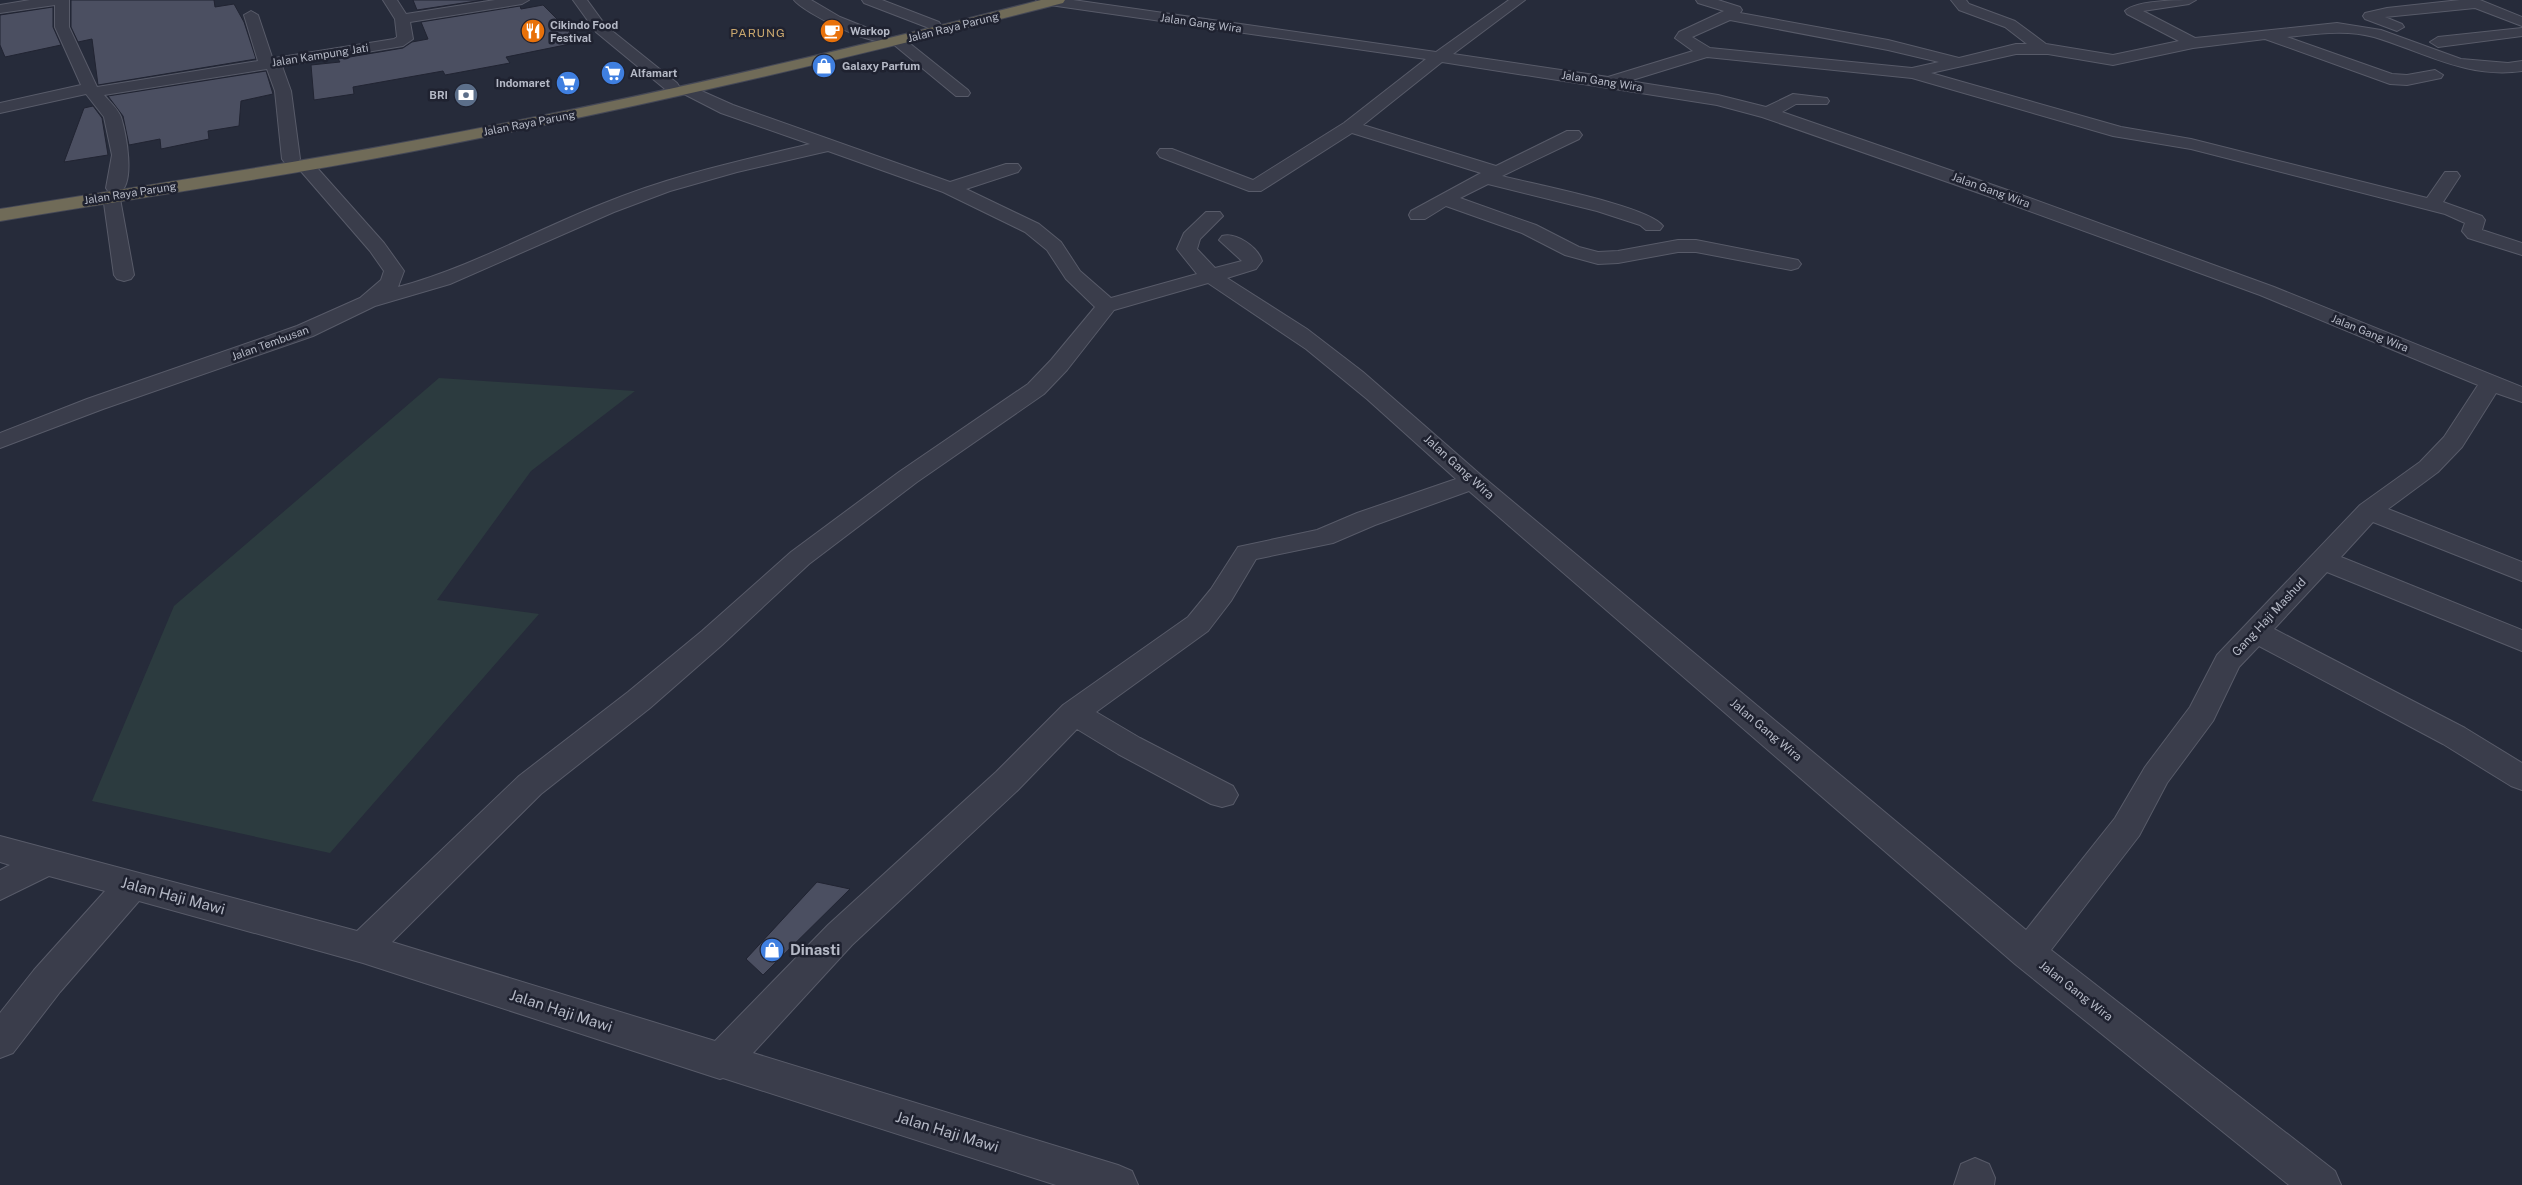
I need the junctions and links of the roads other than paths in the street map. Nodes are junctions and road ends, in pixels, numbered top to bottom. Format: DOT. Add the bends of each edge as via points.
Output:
graph roads {
  1 [pos="57,0"];
  2 [pos="62,0"];
  3 [pos="390,0"];
  4 [pos="522,0"];
  5 [pos="580,0"];
  6 [pos="800,0"];
  7 [pos="869,0"];
  8 [pos="1027,0"];
  9 [pos="1518,0"];
  10 [pos="1704,0"];
  11 [pos="1750,0"];
  12 [pos="1958,0"];
  13 [pos="2189,0"];
  14 [pos="1051,1"];
  15 [pos="2470,2"];
  16 [pos="0,9"];
  17 [pos="1732,13"];
  18 [pos="251,15"];
  19 [pos="402,19"];
  20 [pos="2522,22"];
  21 [pos="934,25"];
  22 [pos="2522,32"];
  23 [pos="2266,35"];
  24 [pos="880,38"];
  25 [pos="898,41"];
  26 [pos="2438,42"];
  27 [pos="2193,43"];
  28 [pos="2042,49"];
  29 [pos="1706,52"];
  30 [pos="1440,56"];
  31 [pos="1958,62"];
  32 [pos="269,63"];
  33 [pos="2517,69"];
  34 [pos="1912,73"];
  35 [pos="2436,75"];
  36 [pos="1608,82"];
  37 [pos="680,88"];
  38 [pos="92,90"];
  39 [pos="962,93"];
  40 [pos="1821,101"];
  41 [pos="0,108"];
  42 [pos="1768,113"];
  43 [pos="1350,127"];
  44 [pos="1573,135"];
  45 [pos="829,145"];
  46 [pos="1166,153"];
  47 [pos="298,162"];
  48 [pos="1012,168"];
  49 [pos="1492,175"];
  50 [pos="2451,176"];
  51 [pos="950,188"];
  52 [pos="114,192"];
  53 [pos="1444,199"];
  54 [pos="2432,204"];
  55 [pos="0,207"];
  56 [pos="0,215"];
  57 [pos="1418,215"];
  58 [pos="1213,216"];
  59 [pos="1653,226"];
  60 [pos="1229,240"];
  61 [pos="2522,249"];
  62 [pos="1791,264"];
  63 [pos="124,275"];
  64 [pos="1212,276"];
  65 [pos="367,302"];
  66 [pos="1107,306"];
  67 [pos="2491,383"];
  68 [pos="2522,395"];
  69 [pos="0,441"];
  70 [pos="1473,481"];
  71 [pos="2369,512"];
  72 [pos="2322,560"];
  73 [pos="2522,572"];
  74 [pos="2256,632"];
  75 [pos="2522,641"];
  76 [pos="1074,713"];
  77 [pos="2522,778"];
  78 [pos="1222,796"];
  79 [pos="0,850"];
  80 [pos="45,862"];
  81 [pos="133,884"];
  82 [pos="0,886"];
  83 [pos="363,948"];
  84 [pos="2028,953"];
  85 [pos="0,1041"];
  86 [pos="720,1062"];
  87 [pos="1118,1185"];
  88 [pos="2321,1185"];
  1 -- 16 [label="street"];
  2 -- 38 [label="street" via="62,27"];
  3 -- 19 [label="street"];
  4 -- 19 [label="street"];
  5 -- 37 [label="street" via="601,29"];
  6 -- 24 [label="street" via="835,20"];
  7 -- 21 [label="street"];
  8 -- 21 [label="highway, Jalan Raya Parung"];
  9 -- 30 [label="street"];
  10 -- 17 [label="street"];
  11 -- 17 [label="street"];
  12 -- 28 [label="street" via="1964,6 2010,24"];
  13 -- 27 [label="street" via="2132,11"];
  14 -- 25 [label="highway, Jalan Raya Parung"];
  14 -- 30 [label="street, Jalan Gang Wira"];
  15 -- 20 [label="street"];
  15 -- 26 [label="street" via="2370,16"];
  17 -- 29 [label="street" via="1684,35 1683,38"];
  17 -- 31 [label="street"];
  18 -- 32 [label="street"];
  19 -- 32 [label="street, Jalan Kampung Jati" via="403,41"];
  21 -- 24 [label="highway, Jalan Raya Parung"];
  22 -- 26 [label="street"];
  23 -- 27 [label="street"];
  23 -- 33 [label="street" via="2350,28 2376,33 2459,63"];
  23 -- 35 [label="street" via="2390,79"];
  24 -- 37 [label="highway, Jalan Raya Parung"];
  25 -- 37 [label="highway, Jalan Raya Parung"];
  25 -- 39 [label="street"];
  26 -- 33 [label="street"];
  27 -- 28 [label="street" via="2113,60"];
  28 -- 31 [label="street" via="2016,49"];
  29 -- 34 [label="street"];
  29 -- 36 [label="street"];
  30 -- 36 [label="street, Jalan Gang Wira"];
  30 -- 43 [label="street"];
  31 -- 34 [label="street"];
  32 -- 38 [label="street, Jalan Kampung Jati"];
  32 -- 47 [label="street" via="283,91"];
  34 -- 54 [label="street" via="2119,132 2191,144"];
  36 -- 42 [label="street, Jalan Gang Wira" via="1718,100"];
  37 -- 45 [label="street" via="727,110"];
  37 -- 47 [label="highway, Jalan Raya Parung"];
  38 -- 41 [label="street, Jalan Kampung Jati"];
  38 -- 52 [label="street" via="112,116 119,140 121,154"];
  40 -- 42 [label="street" via="1793,99"];
  42 -- 67 [label="street, Jalan Gang Wira" via="2267,291"];
  43 -- 46 [label="street" via="1255,188"];
  43 -- 49 [label="street"];
  44 -- 49 [label="street"];
  45 -- 51 [label="street"];
  45 -- 65 [label="street" via="642,194 459,274"];
  47 -- 52 [label="highway, Jalan Raya Parung"];
  47 -- 65 [label="street, Jalan Tembusan" via="377,247 394,271 391,283"];
  48 -- 51 [label="street"];
  49 -- 53 [label="street"];
  49 -- 59 [label="street" via="1604,207"];
  50 -- 54 [label="street"];
  51 -- 66 [label="street" via="1040,233 1054,246 1073,275"];
  52 -- 55 [label="highway, Jalan Raya Parung"];
  52 -- 56 [label="highway, Jalan Raya Parung"];
  52 -- 63 [label="street"];
  53 -- 57 [label="street"];
  53 -- 62 [label="street" via="1529,229 1572,251 1598,258 1696,246"];
  54 -- 61 [label="street" via="2471,217 2475,220 2472,231 2481,236"];
  58 -- 64 [label="street, Jalan Gang Wira" via="1191,237 1187,249"];
  60 -- 64 [label="street" via="1252,261 1249,265"];
  64 -- 66 [label="street"];
  64 -- 70 [label="street, Jalan Gang Wira" via="1313,343 1389,404"];
  65 -- 69 [label="street, Jalan Tembusan" via="305,331 95,404"];
  66 -- 83 [label="street" via="1060,365 1036,389 908,477 800,558 639,700 530,785"];
  67 -- 68 [label="street, Jalan Gang Wira"];
  67 -- 71 [label="street, Gang Haji Mashud" via="2453,442 2429,467"];
  70 -- 76 [label="street" via="1324,537 1247,553 1198,624"];
  70 -- 84 [label="street, Jalan Gang Wira"];
  71 -- 72 [label="street, Gang Haji Mashud"];
  71 -- 73 [label="street"];
  72 -- 74 [label="street, Gang Haji Mashud"];
  72 -- 75 [label="street"];
  74 -- 77 [label="street" via="2454,736"];
  74 -- 84 [label="street, Gang Haji Mashud" via="2227,662 2202,713 2156,775 2127,827"];
  76 -- 78 [label="street"];
  76 -- 86 [label="street" via="1007,781 840,935"];
  79 -- 80 [label="street, Jalan Haji Mawi"];
  80 -- 81 [label="street, Jalan Haji Mawi"];
  80 -- 82 [label="street"];
  81 -- 83 [label="street, Jalan Haji Mawi"];
  81 -- 85 [label="street" via="47,981"];
  83 -- 86 [label="street, Jalan Haji Mawi"];
  84 -- 88 [label="street, Jalan Gang Wira"];
  86 -- 87 [label="street, Jalan Haji Mawi"];
}
